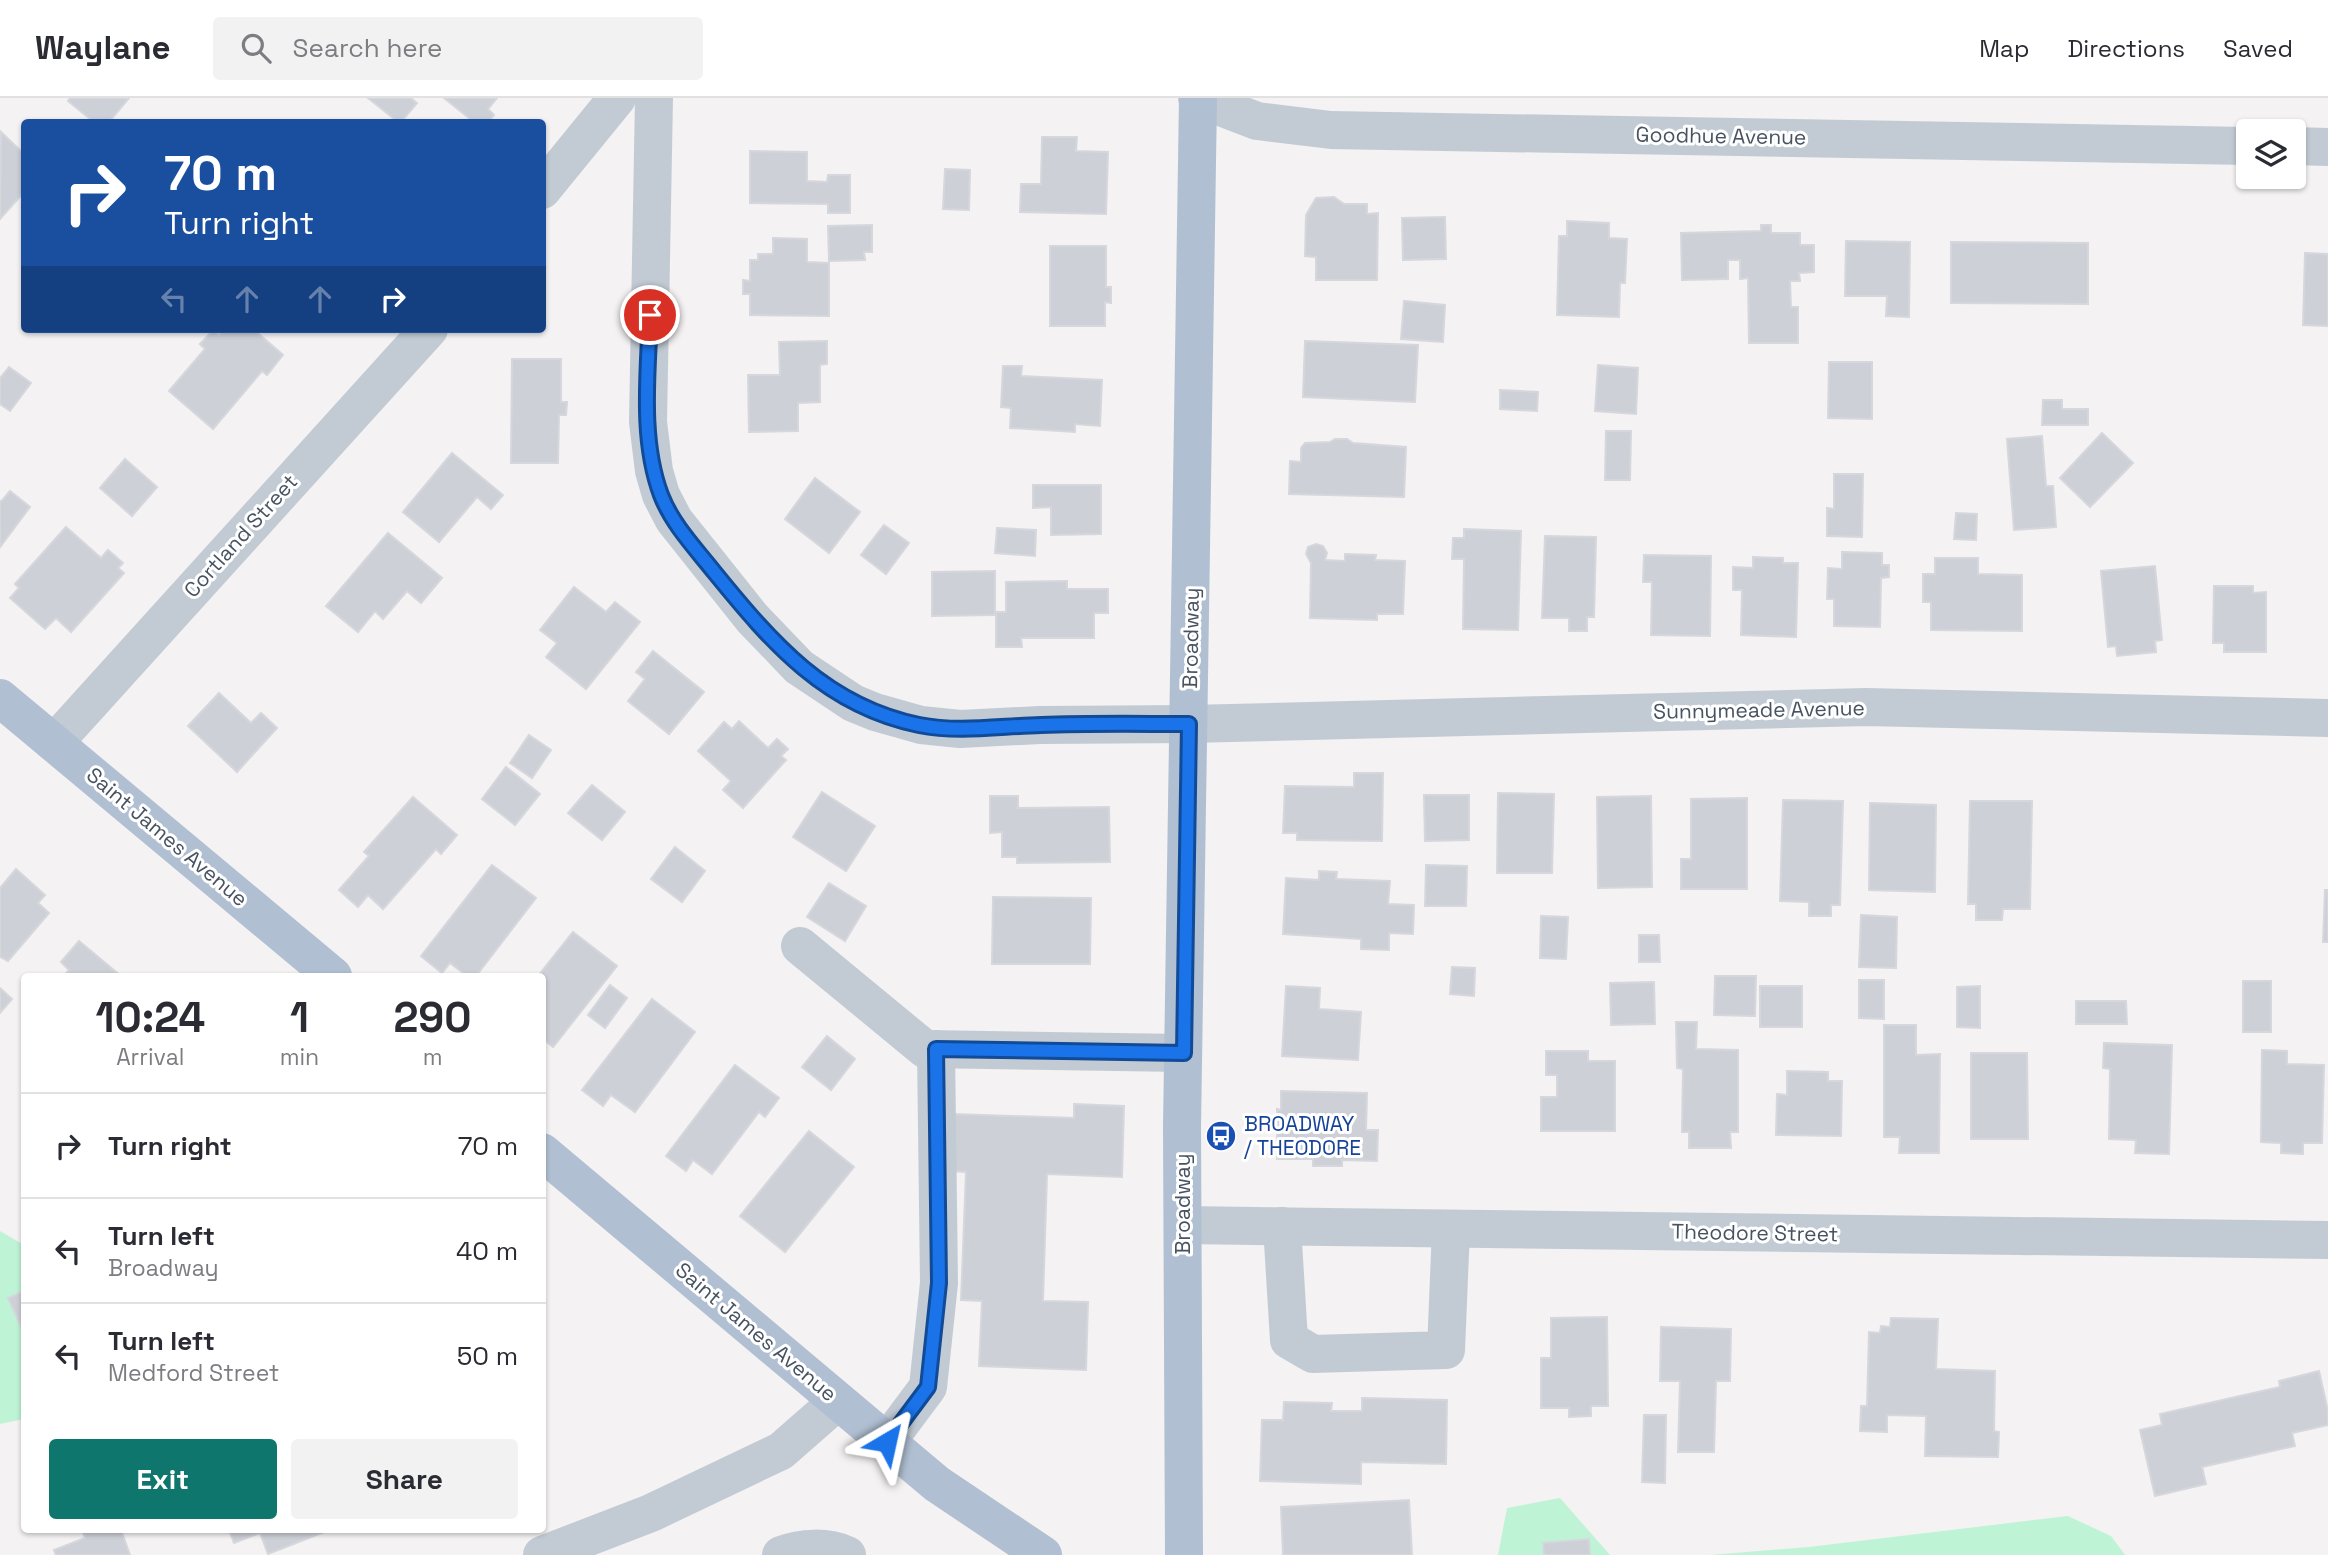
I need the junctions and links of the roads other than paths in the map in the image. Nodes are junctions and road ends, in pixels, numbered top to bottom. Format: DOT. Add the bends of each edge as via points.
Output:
graph roads {
  1 [pos="617,98"];
  2 [pos="654,98"];
  3 [pos="1198,98"];
  4 [pos="2236,146"];
  5 [pos="2306,146"];
  6 [pos="2328,147"];
  7 [pos="546,185"];
  8 [pos="425,333"];
  9 [pos="0,698"];
  10 [pos="2328,719"];
  11 [pos="1189,724"];
  12 [pos="54,743"];
  13 [pos="800,946"];
  14 [pos="329,973"];
  15 [pos="936,1049"];
  16 [pos="1184,1053"];
  17 [pos="546,1155"];
  18 [pos="1183,1225"];
  19 [pos="1282,1226"];
  20 [pos="1451,1229"];
  21 [pos="2328,1240"];
  22 [pos="838,1401"];
  23 [pos="887,1442"];
  24 [pos="542,1555"];
  25 [pos="781,1555"];
  26 [pos="847,1555"];
  27 [pos="1043,1555"];
  28 [pos="1184,1555"];
  1 -- 7 [label="street"];
  2 -- 11 [label="street, Sunnymeade Avenue" via="648,422 654,471 674,520 752,618 799,667 853,703 921,725 960,729"];
  3 -- 4 [label="street, Goodhue Avenue" via="1257,121 1331,130"];
  3 -- 11 [label="main road, Broadway"];
  5 -- 6 [label="street"];
  8 -- 12 [label="street, Cortland Street"];
  9 -- 12 [label="main road, Saint James Avenue"];
  10 -- 11 [label="street, Sunnymeade Avenue" via="1866,707"];
  11 -- 16 [label="main road, Broadway"];
  12 -- 14 [label="main road, Saint James Avenue"];
  13 -- 15 [label="street" via="925,1049"];
  15 -- 16 [label="street"];
  15 -- 23 [label="street" via="939,1283 928,1387"];
  16 -- 18 [label="main road, Broadway"];
  17 -- 22 [label="main road, Saint James Avenue"];
  18 -- 19 [label="street, Theodore Street"];
  18 -- 28 [label="main road, Broadway"];
  19 -- 20 [label="street, Theodore Street"];
  19 -- 20 [label="street" via="1289,1340 1313,1354 1446,1350"];
  20 -- 21 [label="street, Theodore Street"];
  22 -- 23 [label="main road, Saint James Avenue"];
  22 -- 24 [label="street" via="781,1451 651,1513"];
  23 -- 27 [label="main road, Saint James Avenue" via="937,1484"];
  25 -- 26 [label="street" via="834,1549"];
}
